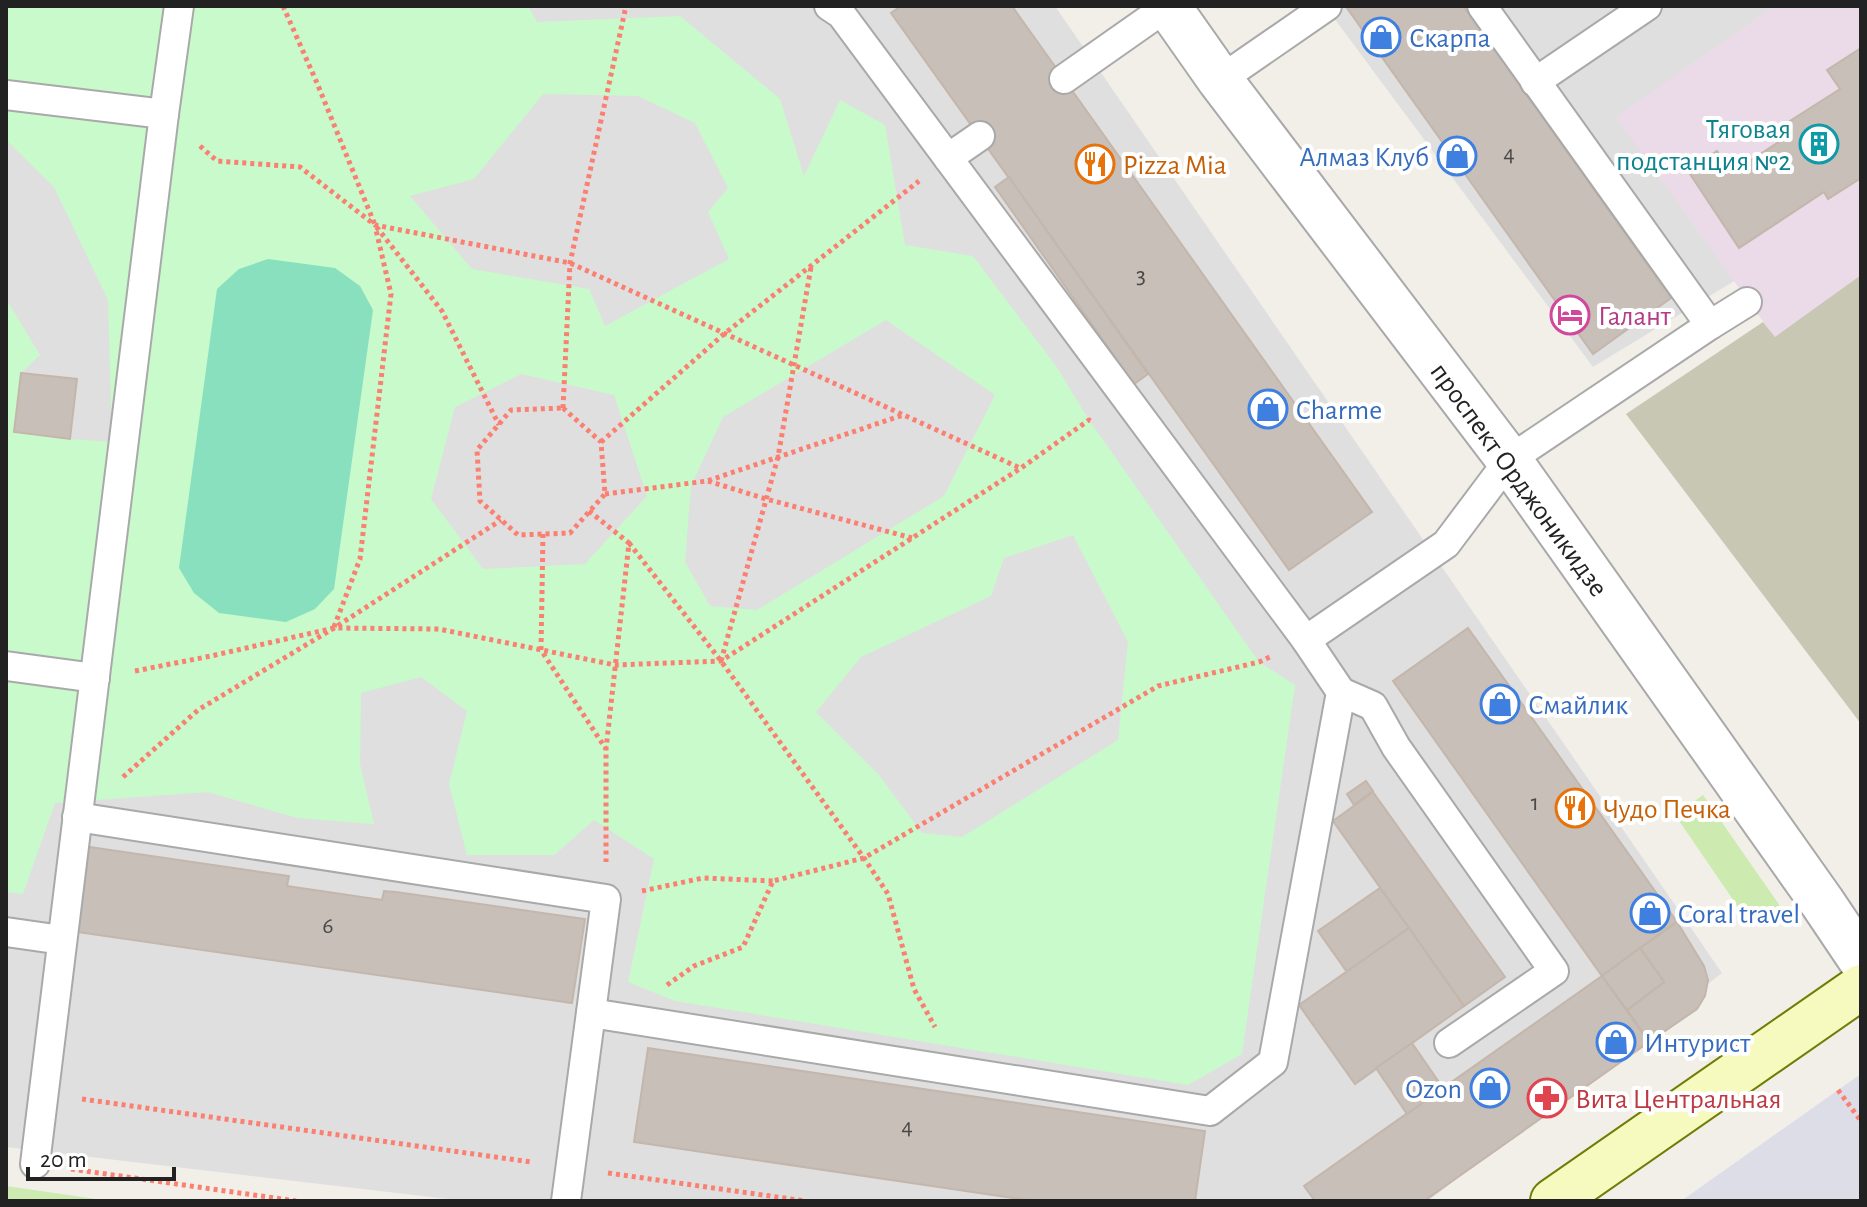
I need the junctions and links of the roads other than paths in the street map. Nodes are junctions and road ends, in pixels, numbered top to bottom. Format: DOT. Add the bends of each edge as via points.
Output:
graph roads {
  1 [pos="179,6"];
  2 [pos="829,6"];
  3 [pos="1168,6"];
  4 [pos="1327,6"];
  5 [pos="1482,6"];
  6 [pos="1647,6"];
  7 [pos="1064,79"];
  8 [pos="1220,80"];
  9 [pos="1535,82"];
  10 [pos="6,95"];
  11 [pos="164,114"];
  12 [pos="980,136"];
  13 [pos="948,158"];
  14 [pos="1747,302"];
  15 [pos="1710,325"];
  16 [pos="1509,460"];
  17 [pos="1306,640"];
  18 [pos="6,666"];
  19 [pos="95,678"];
  20 [pos="1341,692"];
  21 [pos="77,817"];
  22 [pos="6,932"];
  23 [pos="62,940"];
  24 [pos="1861,960"];
  25 [pos="1861,987"];
  26 [pos="591,1013"];
  27 [pos="1449,1043"];
  28 [pos="35,1164"];
  29 [pos="566,1201"];
  30 [pos="1553,1201"];
  1 -- 11 [label="lane"];
  2 -- 13 [label="lane" via="841,14"];
  3 -- 7 [label="lane"];
  3 -- 8 [label="street, проспект Орджоникидзе"];
  4 -- 8 [label="lane"];
  5 -- 9 [label="lane"];
  6 -- 9 [label="lane"];
  8 -- 16 [label="street, проспект Орджоникидзе"];
  9 -- 15 [label="lane"];
  10 -- 11 [label="lane"];
  11 -- 19 [label="lane"];
  12 -- 13 [label="lane"];
  13 -- 17 [label="lane"];
  14 -- 15 [label="lane"];
  15 -- 16 [label="lane"];
  16 -- 17 [label="lane" via="1446,544"];
  16 -- 24 [label="street, проспект Орджоникидзе"];
  17 -- 20 [label="lane"];
  18 -- 19 [label="lane"];
  19 -- 21 [label="lane"];
  20 -- 26 [label="lane" via="1273,1062 1210,1111"];
  20 -- 27 [label="lane" via="1373,706 1396,747 1554,971"];
  21 -- 23 [label="lane"];
  21 -- 26 [label="lane" via="606,899"];
  22 -- 23 [label="lane"];
  23 -- 28 [label="lane"];
  25 -- 30 [label="main road"];
  26 -- 29 [label="lane"];
}
